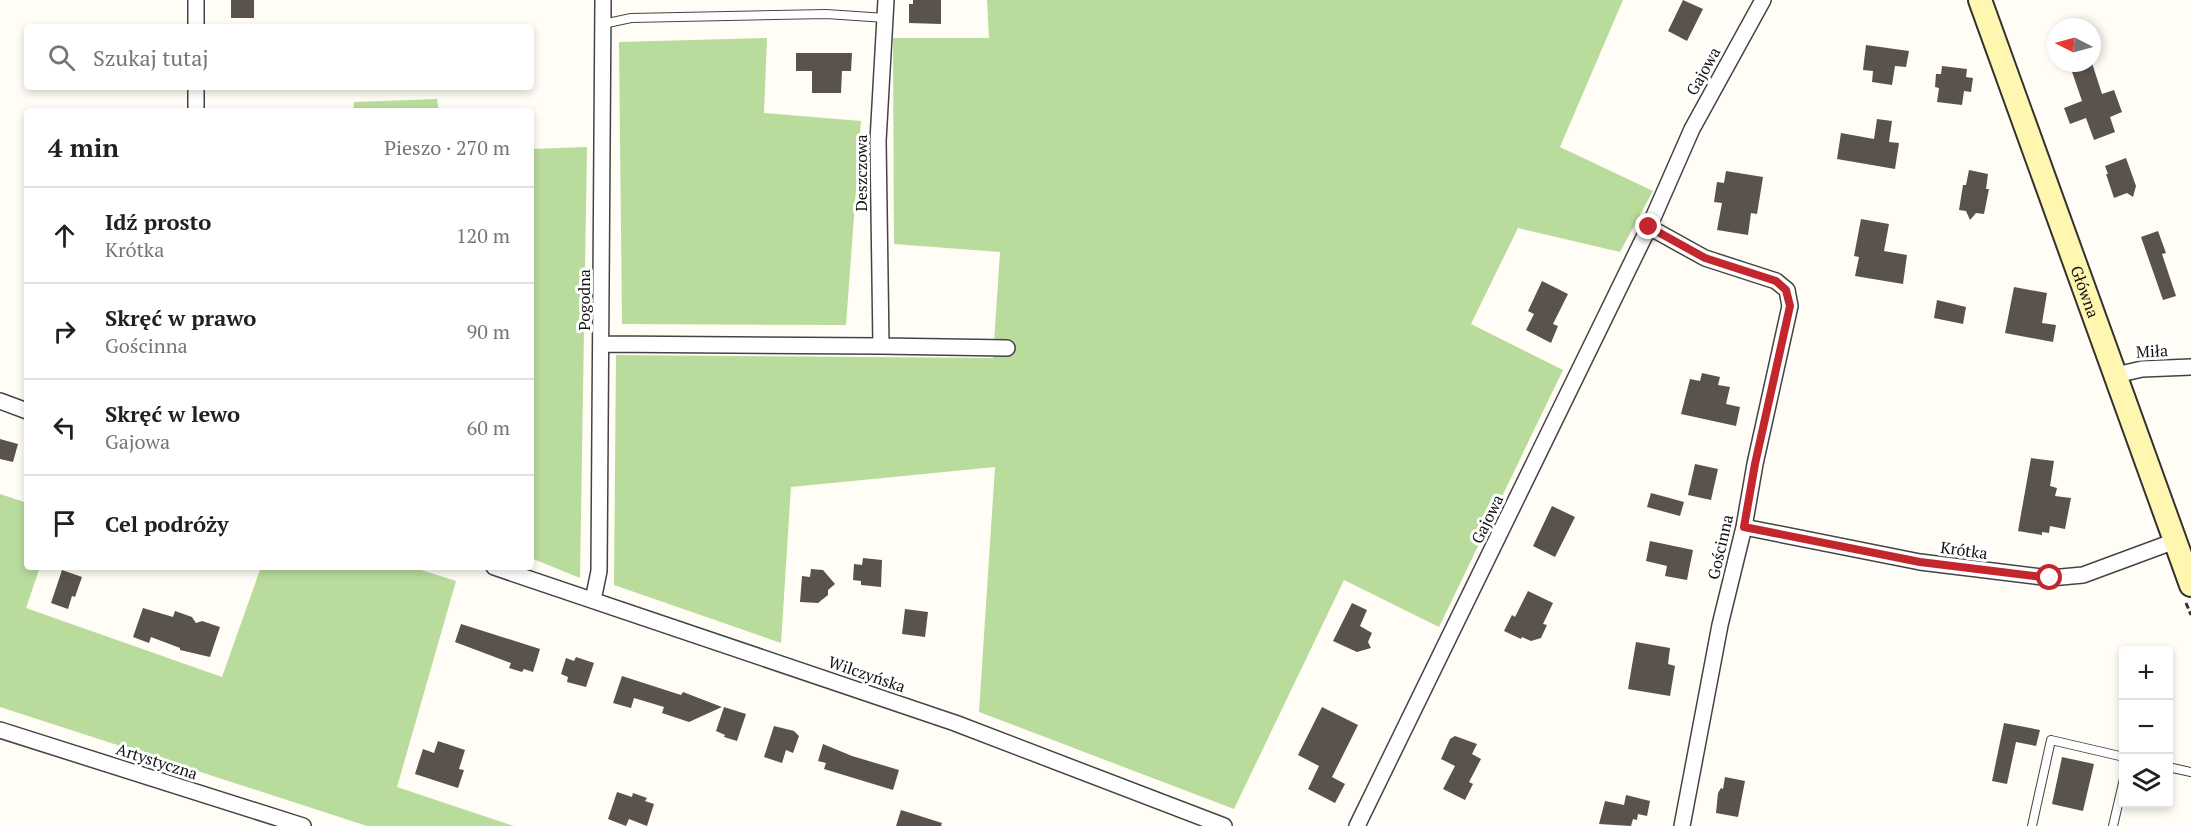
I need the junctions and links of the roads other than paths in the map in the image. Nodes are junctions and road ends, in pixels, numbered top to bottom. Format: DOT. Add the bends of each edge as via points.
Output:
graph roads {
  1 [pos="196,0"];
  2 [pos="603,0"];
  3 [pos="886,0"];
  4 [pos="1763,0"];
  5 [pos="1980,0"];
  6 [pos="886,18"];
  7 [pos="196,24"];
  8 [pos="603,24"];
  9 [pos="196,90"];
  10 [pos="196,108"];
  11 [pos="1649,227"];
  12 [pos="602,344"];
  13 [pos="881,346"];
  14 [pos="1007,348"];
  15 [pos="2191,368"];
  16 [pos="2115,375"];
  17 [pos="0,402"];
  18 [pos="24,410"];
  19 [pos="1744,527"];
  20 [pos="2175,541"];
  21 [pos="503,570"];
  22 [pos="2191,585"];
  23 [pos="593,600"];
  24 [pos="0,730"];
  25 [pos="2119,756"];
  26 [pos="2173,768"];
  27 [pos="2191,772"];
  28 [pos="2119,800"];
  29 [pos="303,826"];
  30 [pos="1224,826"];
  31 [pos="1358,826"];
  32 [pos="1682,826"];
  33 [pos="2032,826"];
  34 [pos="2113,826"];
  1 -- 7 [label="street"];
  2 -- 8 [label="street, Pogodna"];
  3 -- 6 [label="street, Deszczowa"];
  4 -- 11 [label="street, Gajowa" via="1692,129"];
  5 -- 16 [label="street, Główna"];
  6 -- 8 [label="lane" via="826,14 631,18"];
  6 -- 13 [label="street, Deszczowa" via="878,141"];
  8 -- 12 [label="street, Pogodna"];
  9 -- 10 [label="street"];
  11 -- 19 [label="street, Gościnna" via="1705,258 1776,281 1786,290 1790,306"];
  11 -- 31 [label="street, Gajowa"];
  12 -- 13 [label="street"];
  12 -- 23 [label="street, Pogodna" via="600,572"];
  13 -- 14 [label="street"];
  15 -- 16 [label="street, Miła" via="2142,369"];
  16 -- 20 [label="street, Główna"];
  17 -- 18 [label="street"];
  19 -- 20 [label="street, Krótka" via="1920,562 2050,578 2083,575"];
  19 -- 32 [label="street, Gościnna" via="1720,625"];
  20 -- 22 [label="street, Główna"];
  21 -- 23 [label="street, Wilczyńska"];
  23 -- 30 [label="street, Wilczyńska" via="955,723"];
  24 -- 29 [label="street, Artystyczna"];
  25 -- 33 [label="lane" via="2051,740"];
  26 -- 27 [label="lane"];
  28 -- 34 [label="lane"];
}
